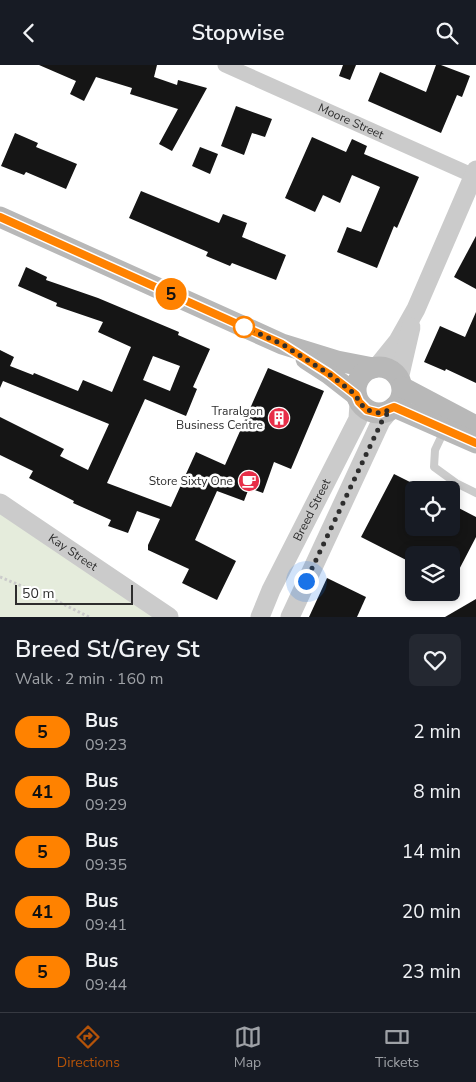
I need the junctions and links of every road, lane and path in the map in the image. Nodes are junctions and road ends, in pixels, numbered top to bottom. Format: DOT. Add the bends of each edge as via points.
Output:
graph roads {
  1 [pos="225,65"];
  2 [pos="475,174"];
  3 [pos="0,217"];
  4 [pos="416,309"];
  5 [pos="282,344"];
  6 [pos="375,367"];
  7 [pos="400,383"];
  8 [pos="358,399"];
  9 [pos="392,409"];
  10 [pos="476,426"];
  11 [pos="445,431"];
  12 [pos="476,443"];
  13 [pos="476,493"];
  14 [pos="0,503"];
  15 [pos="0,577"];
  16 [pos="89,617"];
  17 [pos="169,617"];
  18 [pos="260,617"];
  19 [pos="290,617"];
  1 -- 2 [label="street, Moore Street"];
  2 -- 4 [label="street"];
  3 -- 5 [label="main road"];
  4 -- 6 [label="street" via="398,341"];
  4 -- 7 [label="street"];
  5 -- 6 [label="main road" via="338,361"];
  5 -- 8 [label="main road" via="329,374"];
  6 -- 7 [label="main road" via="394,372"];
  6 -- 8 [label="main road" via="361,375 356,389"];
  7 -- 9 [label="main road" via="402,394"];
  7 -- 10 [label="main road"];
  8 -- 9 [label="main road" via="367,410 379,413"];
  8 -- 18 [label="street, Breed Street" via="358,419"];
  9 -- 11 [label="main road"];
  9 -- 19 [label="street, Breed Street" via="382,421"];
  11 -- 12 [label="main road"];
  11 -- 13 [label="lane" via="435,451 434,467"];
  14 -- 17 [label="street, Kay Street"];
  15 -- 16 [label="path"];
}
